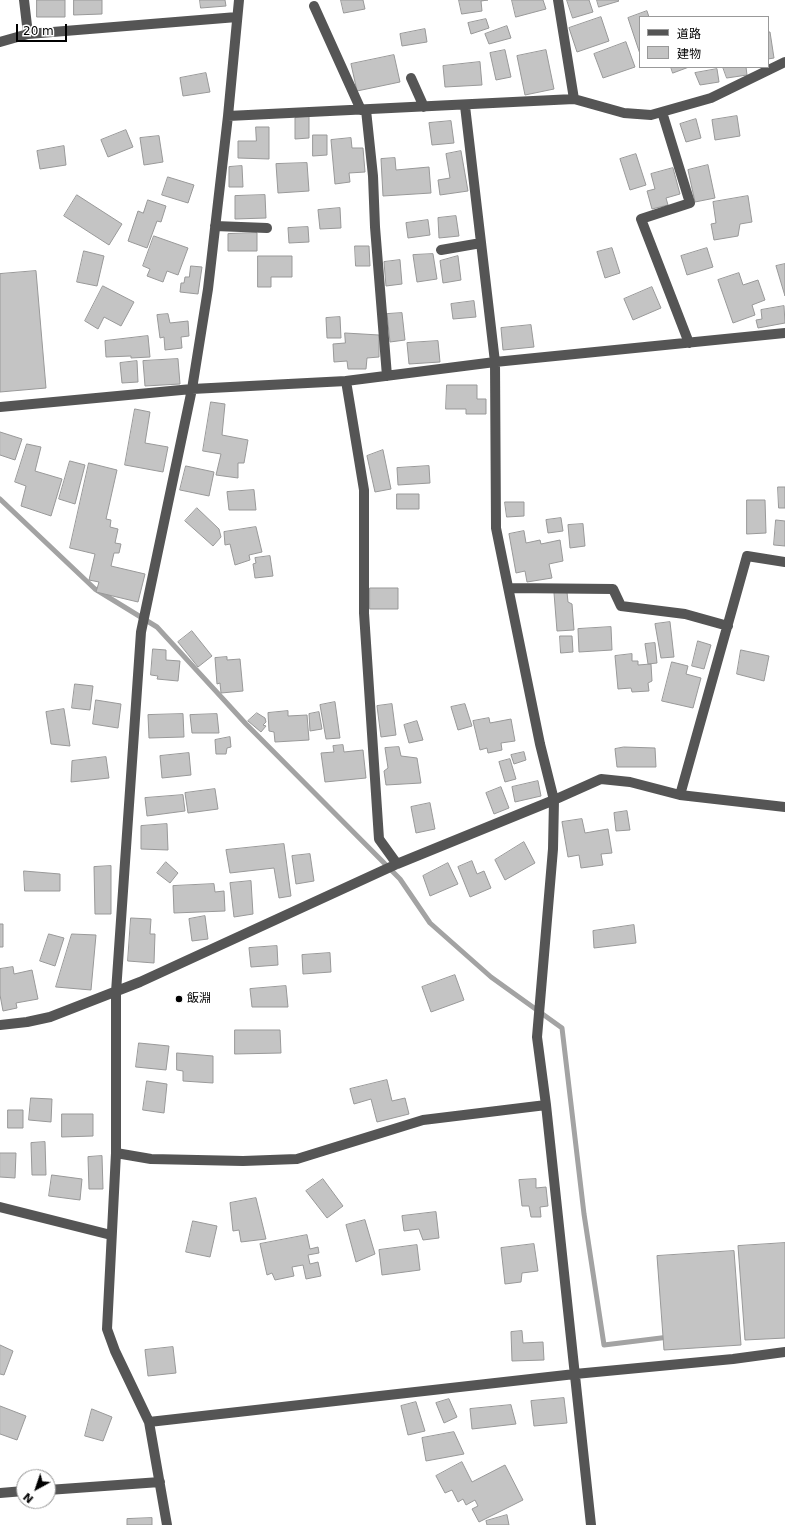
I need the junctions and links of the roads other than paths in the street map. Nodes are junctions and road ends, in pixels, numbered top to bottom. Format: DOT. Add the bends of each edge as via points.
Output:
graph roads {
  1 [pos="24,0"];
  2 [pos="238,0"];
  3 [pos="558,0"];
  4 [pos="314,6"];
  5 [pos="237,17"];
  6 [pos="28,34"];
  7 [pos="0,42"];
  8 [pos="785,62"];
  9 [pos="411,78"];
  10 [pos="574,99"];
  11 [pos="465,106"];
  12 [pos="424,107"];
  13 [pos="363,110"];
  14 [pos="662,112"];
  15 [pos="228,116"];
  16 [pos="215,226"];
  17 [pos="267,228"];
  18 [pos="481,243"];
  19 [pos="441,250"];
  20 [pos="785,334"];
  21 [pos="689,343"];
  22 [pos="495,362"];
  23 [pos="387,376"];
  24 [pos="346,381"];
  25 [pos="192,389"];
  26 [pos="0,407"];
  27 [pos="785,562"];
  28 [pos="509,588"];
  29 [pos="728,626"];
  30 [pos="680,795"];
  31 [pos="554,800"];
  32 [pos="785,807"];
  33 [pos="395,865"];
  34 [pos="116,992"];
  35 [pos="0,1025"];
  36 [pos="546,1105"];
  37 [pos="116,1153"];
  38 [pos="0,1207"];
  39 [pos="111,1234"];
  40 [pos="785,1352"];
  41 [pos="575,1374"];
  42 [pos="148,1422"];
  43 [pos="160,1482"];
  44 [pos="56,1489"];
  45 [pos="16,1492"];
  46 [pos="0,1493"];
  47 [pos="167,1525"];
  48 [pos="591,1525"];
  1 -- 6 [label="street"];
  2 -- 5 [label="street"];
  3 -- 10 [label="street"];
  4 -- 13 [label="street"];
  5 -- 6 [label="street"];
  5 -- 15 [label="street"];
  6 -- 7 [label="street"];
  8 -- 14 [label="street" via="711,98"];
  9 -- 12 [label="street"];
  10 -- 11 [label="street"];
  10 -- 14 [label="street" via="624,113 651,115"];
  11 -- 12 [label="street"];
  11 -- 18 [label="street"];
  12 -- 13 [label="street"];
  13 -- 15 [label="street"];
  13 -- 23 [label="street" via="373,176"];
  14 -- 21 [label="street" via="690,203 641,219"];
  15 -- 16 [label="street"];
  16 -- 17 [label="street"];
  16 -- 25 [label="street"];
  18 -- 19 [label="street"];
  18 -- 22 [label="street"];
  20 -- 21 [label="street"];
  21 -- 22 [label="street"];
  22 -- 23 [label="street"];
  22 -- 28 [label="street" via="496,528"];
  23 -- 24 [label="street"];
  24 -- 25 [label="street"];
  24 -- 33 [label="street" via="364,490 364,613 379,839"];
  25 -- 26 [label="street"];
  25 -- 34 [label="street" via="141,630"];
  27 -- 29 [label="street" via="747,556"];
  28 -- 29 [label="street" via="613,589 621,606 685,614"];
  28 -- 31 [label="street" via="540,744"];
  29 -- 30 [label="street"];
  30 -- 31 [label="street" via="630,782 601,779"];
  30 -- 32 [label="street"];
  31 -- 33 [label="street"];
  31 -- 36 [label="street" via="553,849 537,1030"];
  33 -- 34 [label="street"];
  34 -- 35 [label="street" via="50,1017"];
  34 -- 37 [label="street"];
  36 -- 37 [label="street" via="423,1120 297,1159 151,1159"];
  36 -- 41 [label="street"];
  37 -- 39 [label="street"];
  38 -- 39 [label="street"];
  39 -- 42 [label="street" via="107,1329"];
  40 -- 41 [label="street"];
  41 -- 42 [label="street"];
  41 -- 48 [label="street"];
  42 -- 43 [label="street"];
  43 -- 44 [label="street"];
  43 -- 47 [label="street"];
  45 -- 46 [label="street"];
}
